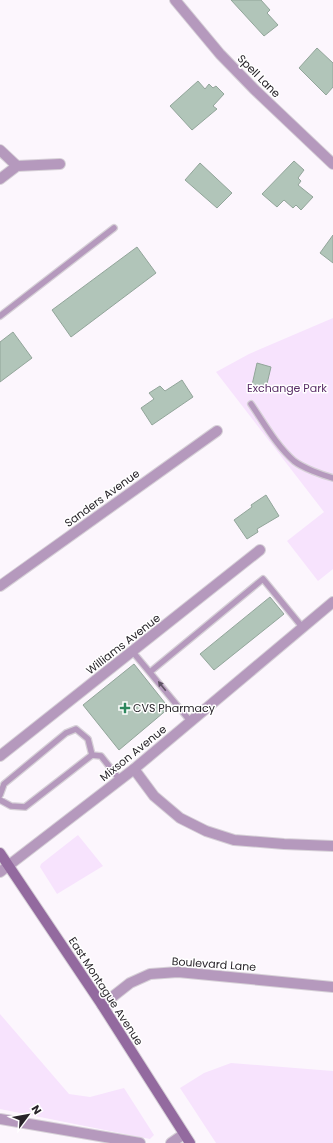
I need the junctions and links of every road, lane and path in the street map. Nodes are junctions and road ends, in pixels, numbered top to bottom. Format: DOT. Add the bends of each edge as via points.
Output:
graph roads {
  1 [pos="175,0"];
  2 [pos="0,150"];
  3 [pos="60,164"];
  4 [pos="333,164"];
  5 [pos="17,166"];
  6 [pos="0,179"];
  7 [pos="114,228"];
  8 [pos="0,316"];
  9 [pos="251,404"];
  10 [pos="217,431"];
  11 [pos="333,478"];
  12 [pos="260,550"];
  13 [pos="0,586"];
  14 [pos="333,602"];
  15 [pos="303,628"];
  16 [pos="132,651"];
  17 [pos="150,672"];
  18 [pos="191,722"];
  19 [pos="92,755"];
  20 [pos="0,756"];
  21 [pos="134,769"];
  22 [pos="120,780"];
  23 [pos="0,795"];
  24 [pos="0,800"];
  25 [pos="333,846"];
  26 [pos="0,853"];
  27 [pos="9,867"];
  28 [pos="0,872"];
  29 [pos="333,987"];
  30 [pos="102,1005"];
  31 [pos="0,1120"];
  32 [pos="184,1134"];
  33 [pos="140,1143"];
  34 [pos="171,1143"];
  35 [pos="190,1143"];
  1 -- 4 [label="street, Spell Lane" via="220,54"];
  2 -- 5 [label="street"];
  3 -- 5 [label="street"];
  5 -- 6 [label="street"];
  7 -- 8 [label="lane"];
  9 -- 11 [label="lane" via="278,444 295,462"];
  10 -- 13 [label="street, Sanders Avenue"];
  12 -- 16 [label="street, Williams Avenue"];
  14 -- 15 [label="street, Mixson Avenue"];
  15 -- 17 [label="lane" via="263,579"];
  15 -- 18 [label="street, Mixson Avenue"];
  16 -- 17 [label="lane"];
  16 -- 20 [label="street, Williams Avenue"];
  18 -- 17 [label="lane, one-way"];
  18 -- 21 [label="street, Mixson Avenue"];
  19 -- 22 [label="lane" via="101,756"];
  19 -- 23 [label="lane" via="88,739 76,729 66,733 4,784"];
  19 -- 24 [label="lane" via="25,807 11,806"];
  21 -- 22 [label="street, Mixson Avenue"];
  21 -- 25 [label="street" via="154,796 180,818 206,831 234,840"];
  22 -- 27 [label="street, Mixson Avenue"];
  26 -- 27 [label="main road, East Montague Avenue"];
  27 -- 28 [label="street, Mixson Avenue"];
  27 -- 30 [label="main road, East Montague Avenue"];
  29 -- 30 [label="street, Boulevard Lane" via="178,972 150,974 130,983"];
  30 -- 32 [label="main road, East Montague Avenue"];
  31 -- 33 [label="street"];
  32 -- 34 [label="street"];
  32 -- 35 [label="main road, East Montague Avenue"];
}
